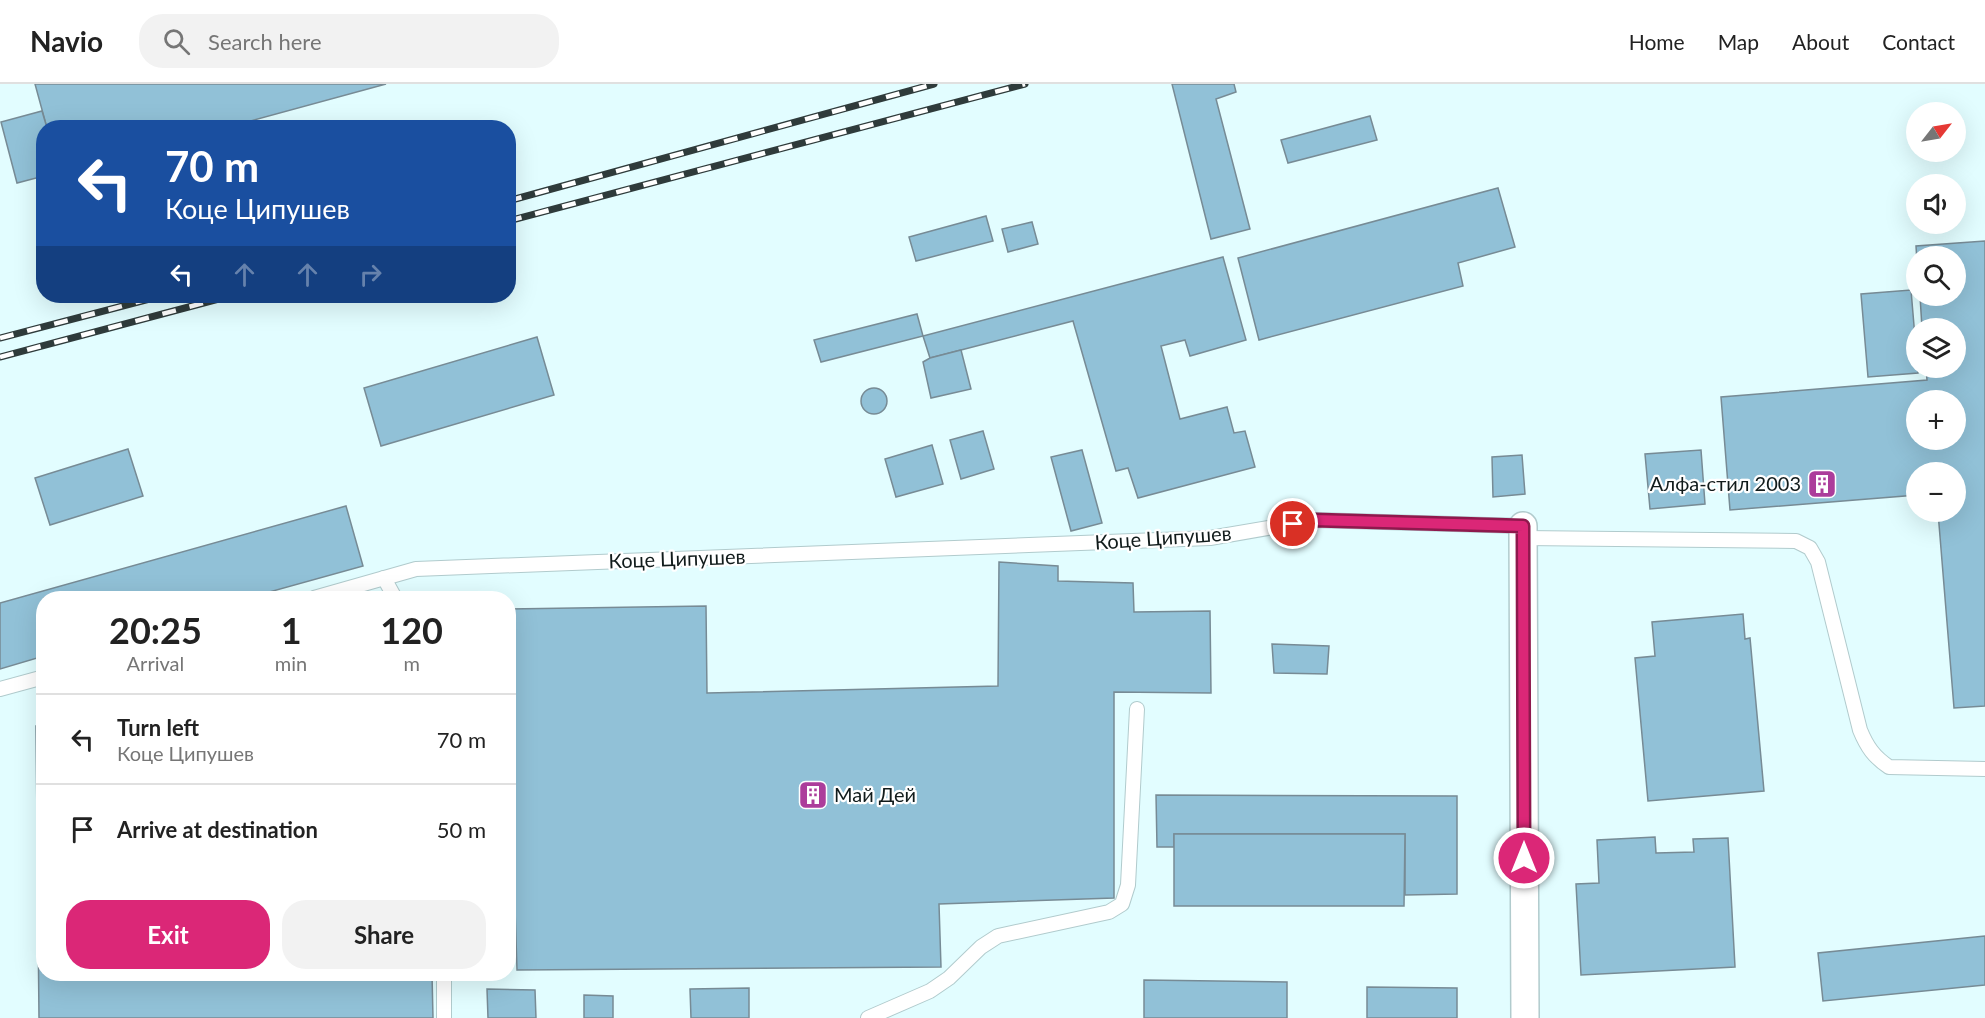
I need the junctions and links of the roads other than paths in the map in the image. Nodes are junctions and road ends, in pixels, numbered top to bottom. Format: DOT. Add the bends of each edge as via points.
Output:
graph roads {
  1 [pos="1523,532"];
  2 [pos="384,578"];
  3 [pos="338,591"];
  4 [pos="390,591"];
  5 [pos="36,679"];
  6 [pos="0,689"];
  7 [pos="1137,709"];
  8 [pos="1985,770"];
  9 [pos="444,981"];
  10 [pos="444,1018"];
  11 [pos="868,1018"];
  12 [pos="1525,1018"];
  1 -- 2 [label="lane, Коце Ципушев" via="1314,520 1210,538 416,569"];
  1 -- 8 [label="lane, Коце Ципушев" via="1796,541 1810,548 1818,562 1860,730 1872,753 1889,767"];
  1 -- 12 [label="street"];
  2 -- 3 [label="lane, Коце Ципушев"];
  2 -- 4 [label="lane"];
  5 -- 6 [label="lane"];
  7 -- 11 [label="lane" via="1128,885 1122,904 1109,912 999,936 981,946 930,992"];
  9 -- 10 [label="lane"];
}
